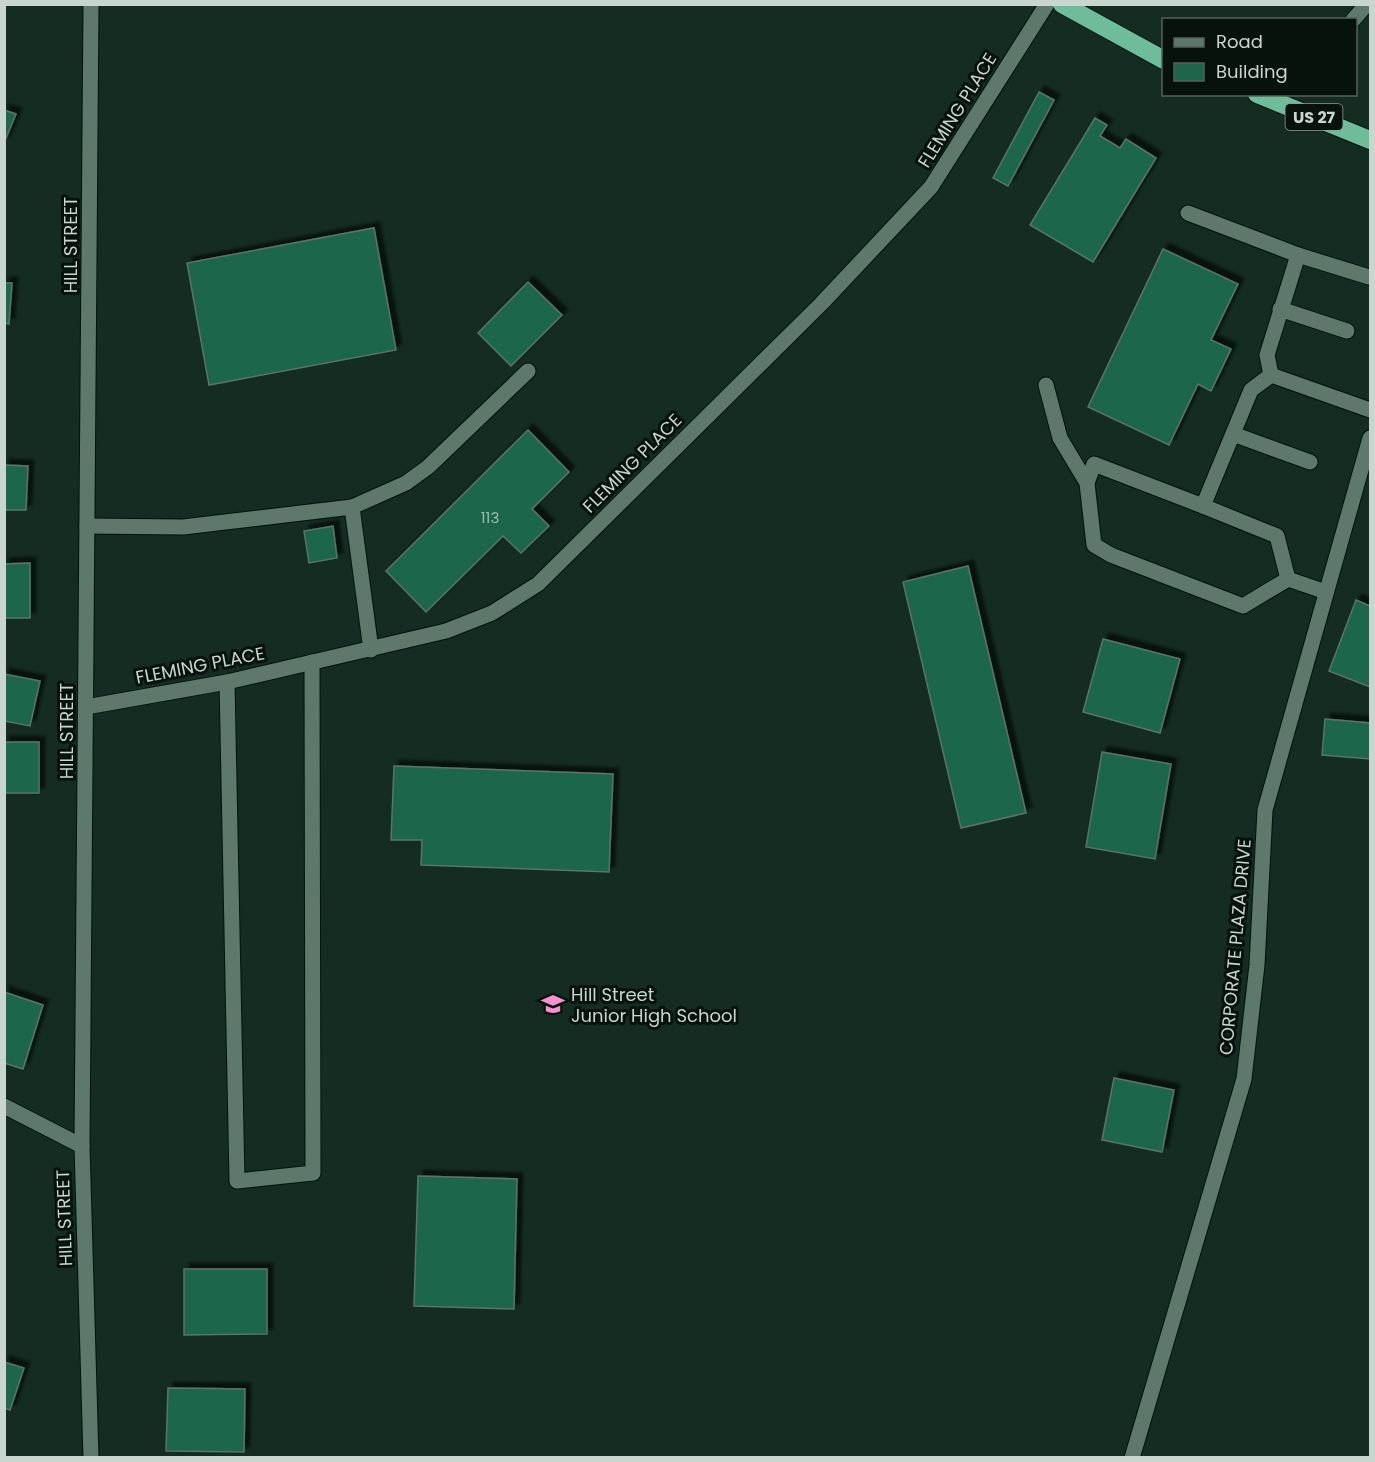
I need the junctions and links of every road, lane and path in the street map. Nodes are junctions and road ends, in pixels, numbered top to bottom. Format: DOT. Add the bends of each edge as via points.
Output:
graph roads {
  1 [pos="91,4"];
  2 [pos="1047,4"];
  3 [pos="1062,4"];
  4 [pos="1367,4"];
  5 [pos="1355,18"];
  6 [pos="1162,59"];
  7 [pos="1269,96"];
  8 [pos="1371,141"];
  9 [pos="1188,213"];
  10 [pos="1298,255"];
  11 [pos="1369,277"];
  12 [pos="1280,309"];
  13 [pos="1347,331"];
  14 [pos="528,371"];
  15 [pos="1271,375"];
  16 [pos="1046,386"];
  17 [pos="1371,410"];
  18 [pos="1233,434"];
  19 [pos="1371,438"];
  20 [pos="1310,462"];
  21 [pos="1087,483"];
  22 [pos="1203,506"];
  23 [pos="352,507"];
  24 [pos="87,526"];
  25 [pos="1288,579"];
  26 [pos="1326,592"];
  27 [pos="371,650"];
  28 [pos="312,662"];
  29 [pos="227,682"];
  30 [pos="86,706"];
  31 [pos="4,1106"];
  32 [pos="82,1146"];
  33 [pos="91,1458"];
  34 [pos="1132,1458"];
  1 -- 24 [label="street, HILL STREET"];
  2 -- 27 [label="street, FLEMING PLACE" via="931,187 821,304 538,584 492,613 446,631"];
  3 -- 6 [label="highway"];
  4 -- 5 [label="street"];
  7 -- 8 [label="highway, US 27"];
  9 -- 10 [label="street"];
  10 -- 11 [label="street"];
  10 -- 12 [label="street"];
  12 -- 13 [label="street"];
  12 -- 15 [label="street" via="1267,355"];
  14 -- 23 [label="street" via="428,467 406,483"];
  15 -- 17 [label="street"];
  15 -- 18 [label="street" via="1251,390"];
  16 -- 21 [label="street" via="1060,438"];
  18 -- 20 [label="street"];
  18 -- 22 [label="street"];
  19 -- 26 [label="street, CORPORATE PLAZA DRIVE"];
  21 -- 22 [label="street" via="1094,464"];
  21 -- 25 [label="street" via="1094,545 1111,555 1243,606"];
  22 -- 25 [label="street" via="1276,536"];
  23 -- 24 [label="street" via="183,527"];
  23 -- 27 [label="street"];
  24 -- 30 [label="street, HILL STREET"];
  25 -- 26 [label="street"];
  26 -- 34 [label="street, CORPORATE PLAZA DRIVE" via="1265,810 1257,964 1244,1079"];
  27 -- 28 [label="street, FLEMING PLACE"];
  28 -- 29 [label="street, FLEMING PLACE"];
  28 -- 29 [label="street" via="313,1173 237,1181"];
  29 -- 30 [label="street, FLEMING PLACE"];
  30 -- 32 [label="street, HILL STREET"];
  31 -- 32 [label="street"];
  32 -- 33 [label="street, HILL STREET"];
}
